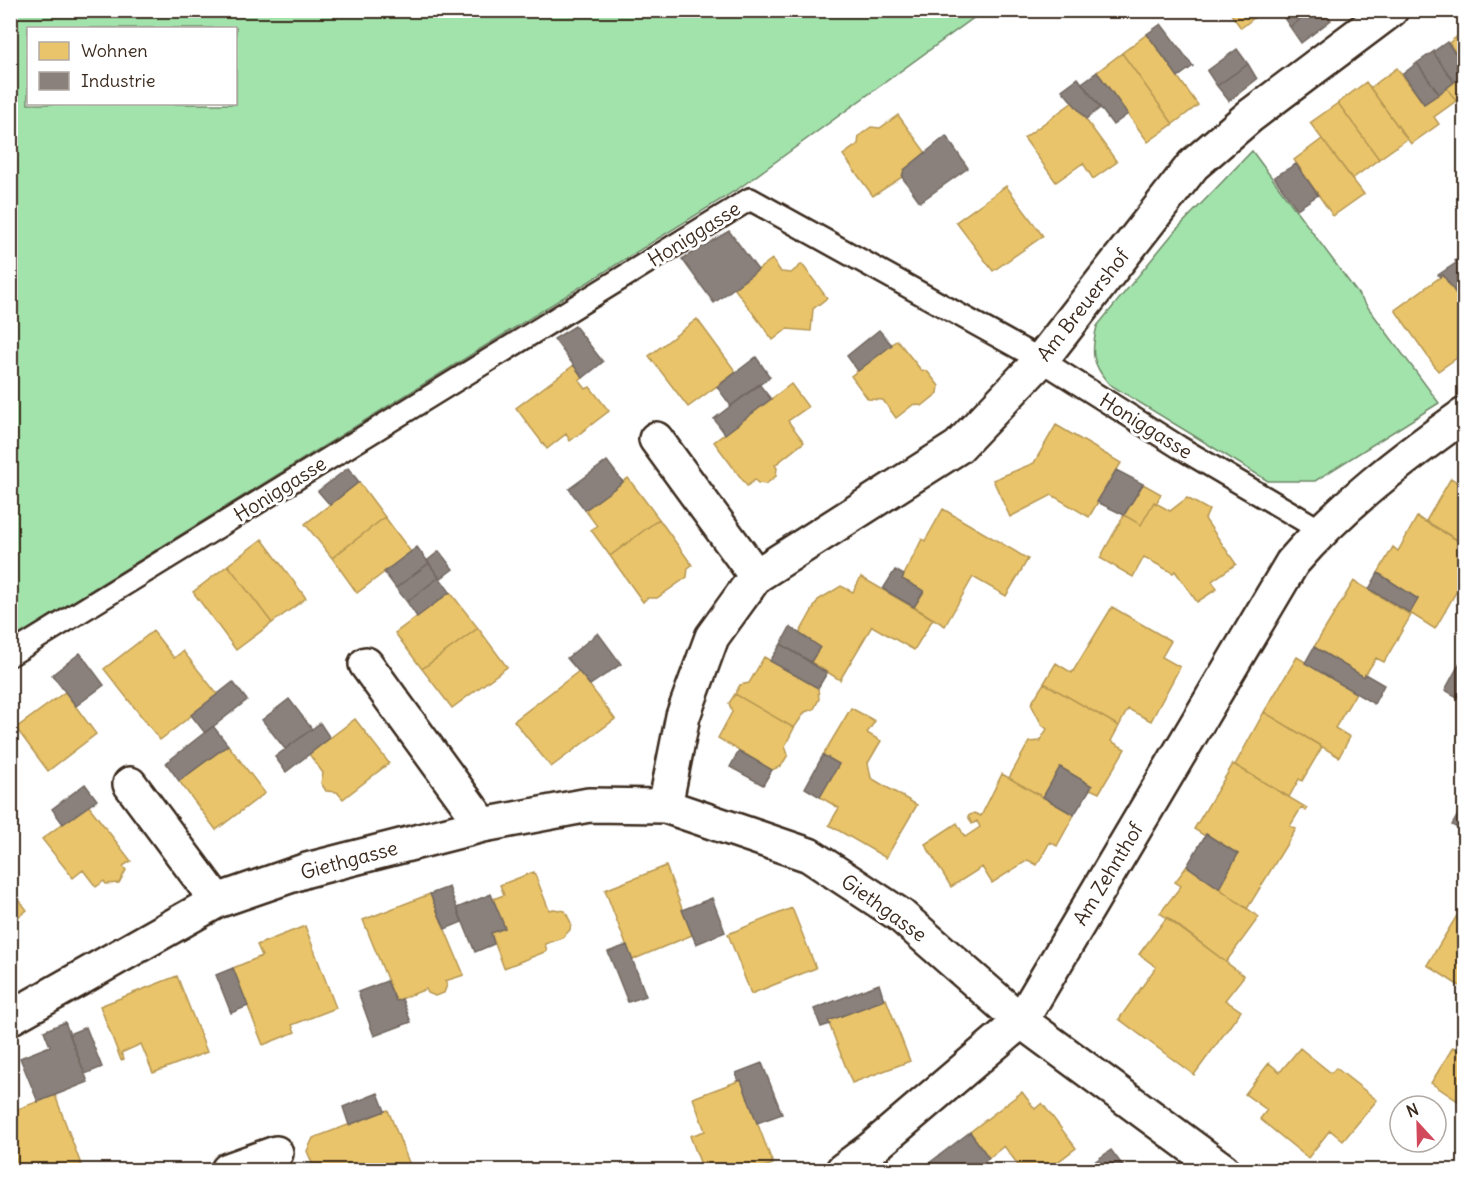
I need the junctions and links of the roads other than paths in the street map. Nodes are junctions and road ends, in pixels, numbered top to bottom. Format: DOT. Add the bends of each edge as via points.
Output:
graph roads {
  1 [pos="1391,10"];
  2 [pos="1041,360"];
  3 [pos="1464,415"];
  4 [pos="656,439"];
  5 [pos="1320,530"];
  6 [pos="756,576"];
  7 [pos="10,655"];
  8 [pos="366,664"];
  9 [pos="130,783"];
  10 [pos="665,806"];
  11 [pos="483,825"];
  12 [pos="217,901"];
  13 [pos="10,1018"];
  14 [pos="1021,1021"];
  15 [pos="276,1153"];
  16 [pos="228,1170"];
  17 [pos="843,1170"];
  18 [pos="1223,1170"];
  1 -- 2 [label="street, Am Breuershof" via="1250,116 1192,165"];
  2 -- 5 [label="lane, Honiggasse"];
  2 -- 6 [label="street, Am Breuershof" via="958,447"];
  2 -- 7 [label="lane, Honiggasse" via="750,199"];
  3 -- 5 [label="street" via="1370,486"];
  4 -- 6 [label="street"];
  5 -- 14 [label="street, Am Zehnthof" via="1292,563"];
  6 -- 10 [label="street, Am Breuershof" via="712,637 683,716"];
  8 -- 11 [label="street"];
  9 -- 12 [label="street"];
  10 -- 11 [label="street, Giethgasse" via="589,805"];
  10 -- 14 [label="street, Giethgasse" via="809,855 900,915"];
  11 -- 12 [label="street, Giethgasse" via="307,870"];
  12 -- 13 [label="street, Giethgasse"];
  14 -- 17 [label="street, Am Zehnthof"];
  14 -- 18 [label="street, Giethgasse"];
  15 -- 16 [label="street"];
}
